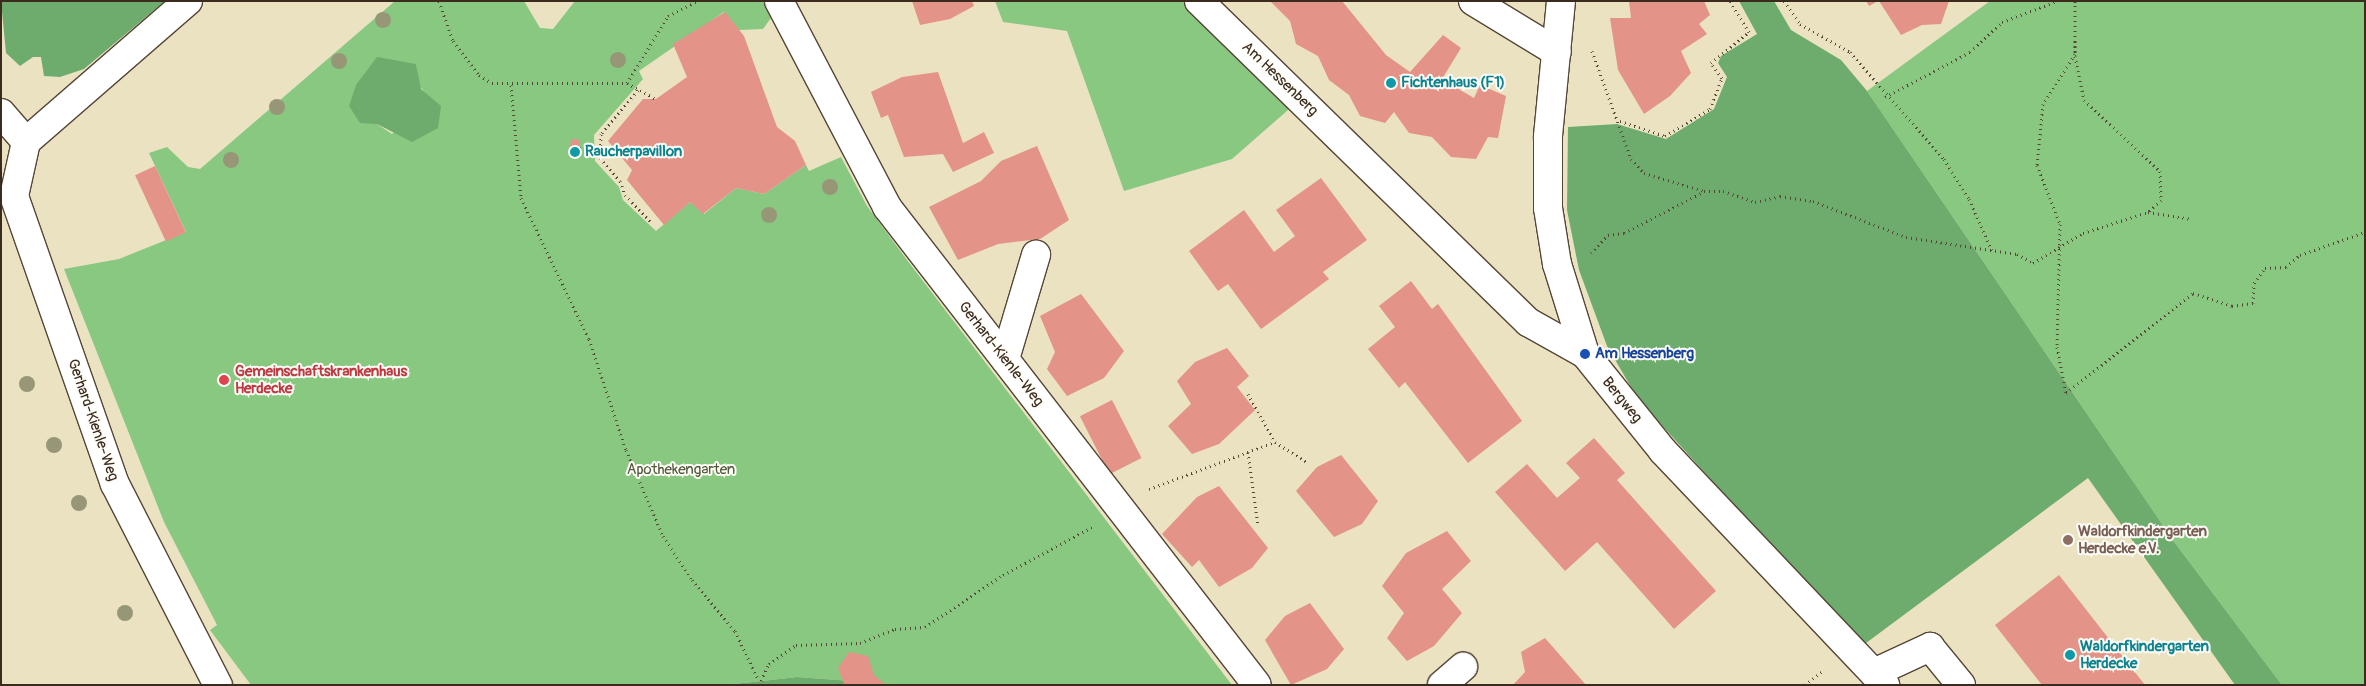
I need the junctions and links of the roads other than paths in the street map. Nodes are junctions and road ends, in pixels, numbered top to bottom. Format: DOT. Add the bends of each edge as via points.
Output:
graph roads {
  1 [pos="188,1"];
  2 [pos="779,1"];
  3 [pos="1199,1"];
  4 [pos="1473,1"];
  5 [pos="1561,1"];
  6 [pos="1557,52"];
  7 [pos="1,113"];
  8 [pos="26,142"];
  9 [pos="1036,254"];
  10 [pos="1585,354"];
  11 [pos="1005,359"];
  12 [pos="1463,667"];
  13 [pos="1879,679"];
  14 [pos="218,685"];
  15 [pos="1257,685"];
  16 [pos="1442,685"];
  17 [pos="1961,685"];
  1 -- 8 [label="street"];
  2 -- 11 [label="street, Gerhard-Kienle-Weg" via="888,207"];
  3 -- 10 [label="street, Am Hessenberg" via="1528,322"];
  4 -- 6 [label="street"];
  5 -- 6 [label="street, Bergweg"];
  6 -- 10 [label="street, Bergweg" via="1548,155 1548,208 1557,264"];
  7 -- 8 [label="street"];
  8 -- 14 [label="street, Gerhard-Kienle-Weg" via="14,196 115,484"];
  9 -- 11 [label="street"];
  10 -- 13 [label="street, Bergweg" via="1663,451"];
  11 -- 15 [label="street, Gerhard-Kienle-Weg"];
  12 -- 16 [label="street"];
  13 -- 17 [label="street" via="1930,647"];
}
